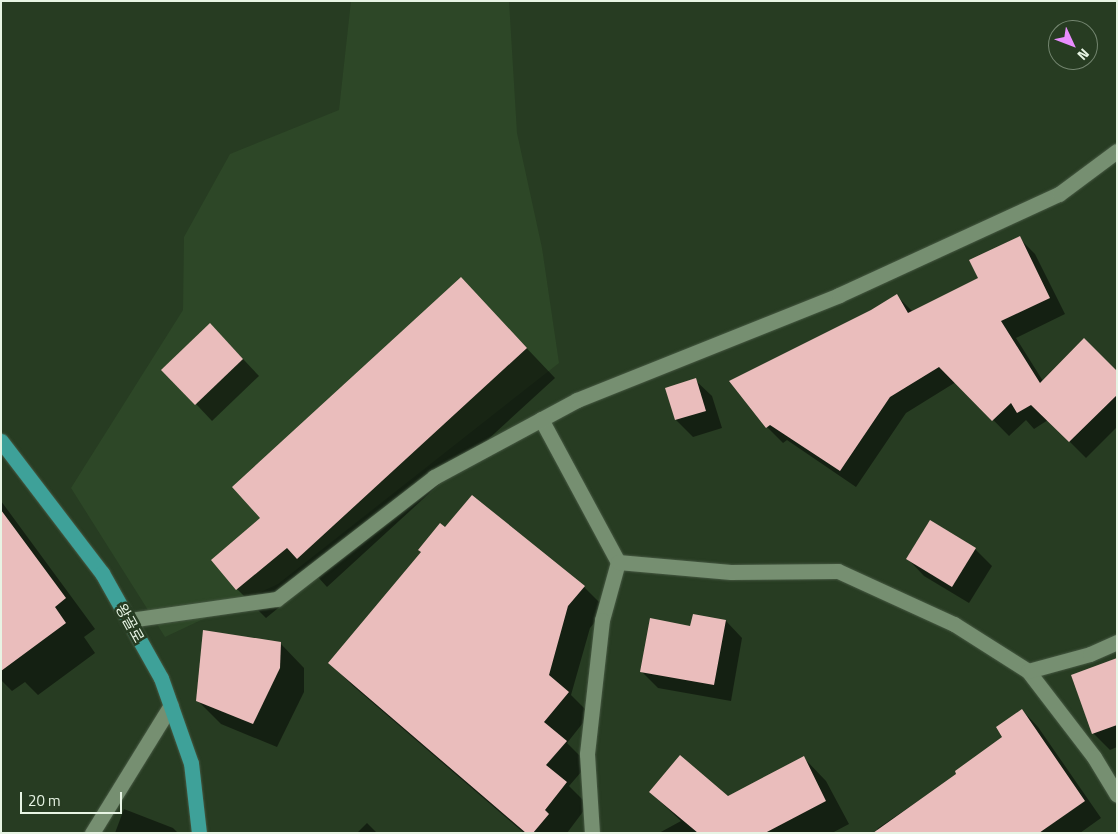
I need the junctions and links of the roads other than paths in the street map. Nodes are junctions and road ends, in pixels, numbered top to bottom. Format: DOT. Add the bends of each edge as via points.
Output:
graph roads {
  1 [pos="1117,150"];
  2 [pos="541,419"];
  3 [pos="1,442"];
  4 [pos="618,562"];
  5 [pos="129,620"];
  6 [pos="1117,642"];
  7 [pos="1028,671"];
  8 [pos="171,705"];
  9 [pos="1117,795"];
  10 [pos="92,833"];
  11 [pos="199,833"];
  12 [pos="592,833"];
  1 -- 2 [label="street" via="1059,194 839,295 577,400"];
  2 -- 4 [label="street"];
  2 -- 5 [label="street" via="434,477 277,599"];
  3 -- 5 [label="main road, 왕골로" via="102,573"];
  4 -- 7 [label="street" via="731,572 838,571 954,624"];
  4 -- 12 [label="street" via="602,620 587,754"];
  5 -- 8 [label="main road, 왕골로" via="161,678"];
  6 -- 7 [label="street" via="1090,654"];
  7 -- 9 [label="street" via="1094,757"];
  8 -- 10 [label="street"];
  8 -- 11 [label="main road, 왕골로" via="191,763"];
}
